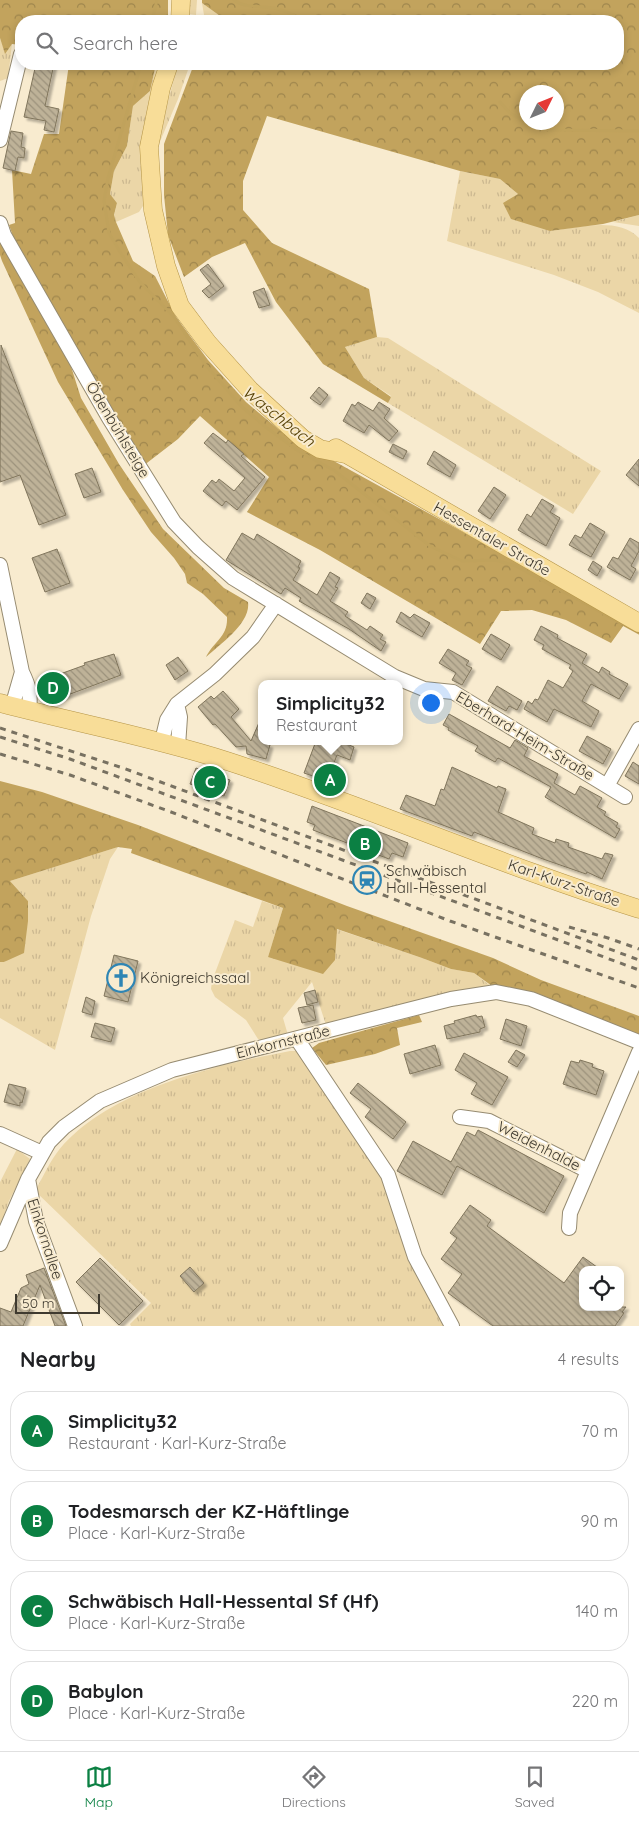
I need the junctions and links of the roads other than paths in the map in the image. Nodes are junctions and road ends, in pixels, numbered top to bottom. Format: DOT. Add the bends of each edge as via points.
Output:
graph roads {
  1 [pos="181,0"];
  2 [pos="180,15"];
  3 [pos="17,70"];
  4 [pos="166,70"];
  5 [pos="0,140"];
  6 [pos="0,223"];
  7 [pos="0,565"];
  8 [pos="4,603"];
  9 [pos="276,604"];
  10 [pos="639,623"];
  11 [pos="402,680"];
  12 [pos="403,680"];
  13 [pos="14,707"];
  14 [pos="639,729"];
  15 [pos="163,742"];
  16 [pos="607,786"];
  17 [pos="625,796"];
  18 [pos="639,909"];
  19 [pos="297,1039"];
  20 [pos="639,1042"];
  21 [pos="639,1052"];
  22 [pos="460,1117"];
  23 [pos="0,1134"];
  24 [pos="42,1153"];
  25 [pos="588,1172"];
  26 [pos="28,1179"];
  27 [pos="569,1228"];
  28 [pos="0,1244"];
  29 [pos="75,1326"];
  30 [pos="452,1326"];
  1 -- 2 [label="main road"];
  3 -- 5 [label="street"];
  4 -- 10 [label="main road, Hessentaler Straße" via="149,147 153,210 166,266 180,306 207,342 250,390 283,418 306,428 345,454"];
  6 -- 9 [label="street, Ödenbühlsteige" via="109,418 174,522 233,578"];
  7 -- 8 [label="street, Karl-Kurz-Straße"];
  8 -- 13 [label="street, Karl-Kurz-Straße" via="22,672"];
  9 -- 11 [label="street, Eberhard-Heim-Straße"];
  9 -- 15 [label="street" via="253,637 178,704 180,717"];
  12 -- 16 [label="street, Eberhard-Heim-Straße" via="424,689 453,692"];
  13 -- 15 [label="main road, Karl-Kurz-Straße"];
  14 -- 16 [label="street, Eberhard-Heim-Straße"];
  15 -- 18 [label="main road, Karl-Kurz-Straße" via="316,791"];
  16 -- 17 [label="street, Eberhard-Heim-Straße"];
  19 -- 20 [label="street, Einkornstraße" via="451,999 496,992 531,999"];
  19 -- 24 [label="street, Einkornstraße" via="172,1070 100,1101 64,1128"];
  19 -- 30 [label="street" via="388,1175 415,1257"];
  21 -- 25 [label="street, Weidenhalde"];
  22 -- 25 [label="street, Weidenhalde" via="489,1121"];
  23 -- 24 [label="street"];
  24 -- 26 [label="street, Einkornstraße"];
  25 -- 27 [label="street, Weidenhalde" via="570,1214"];
  26 -- 28 [label="street, Einkornstraße"];
  26 -- 29 [label="street, Einkornallee" via="36,1220"];
}
